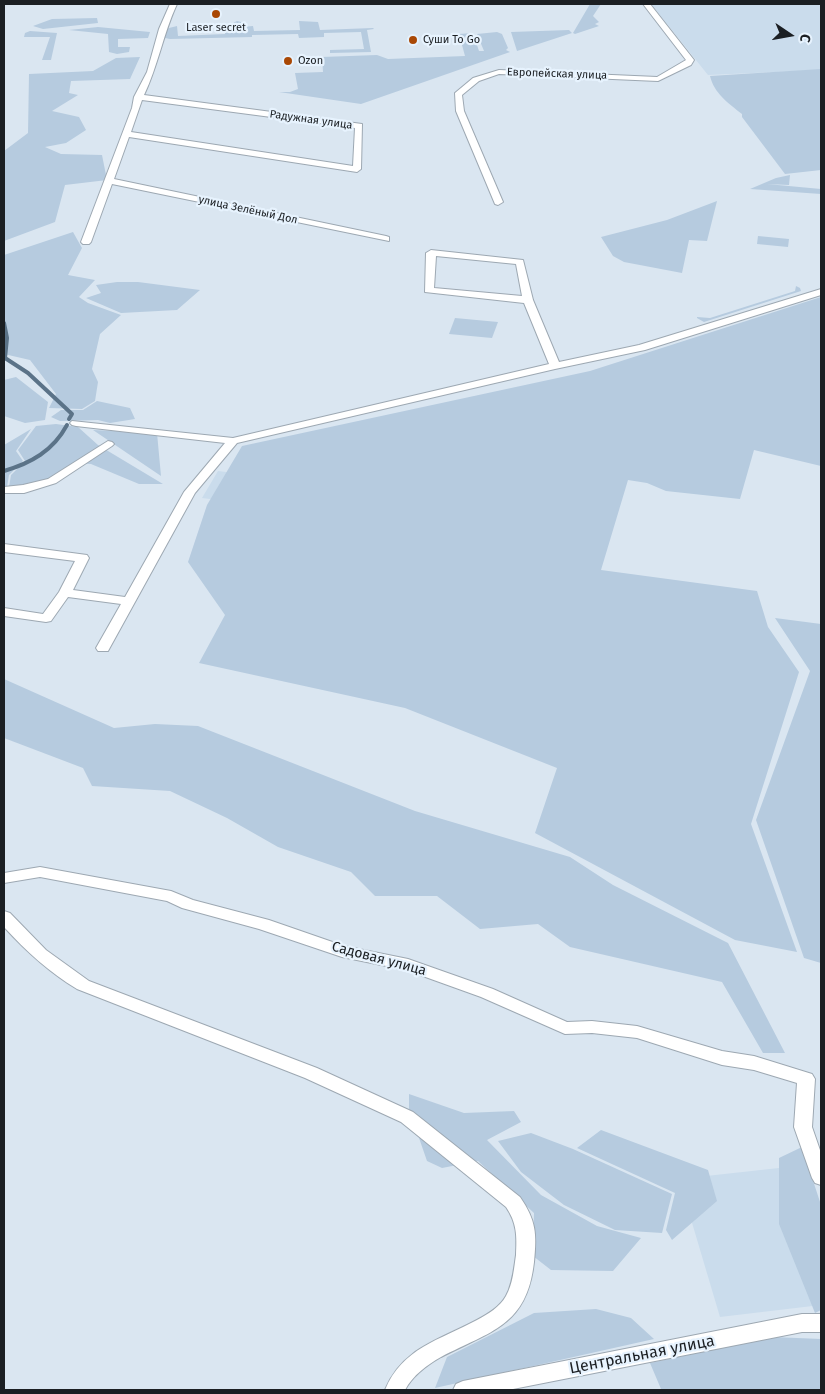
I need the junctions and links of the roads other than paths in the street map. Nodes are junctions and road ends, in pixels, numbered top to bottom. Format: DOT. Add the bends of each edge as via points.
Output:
graph roads {
  1 [pos="173,4"];
  2 [pos="178,4"];
  3 [pos="646,4"];
  4 [pos="138,97"];
  5 [pos="126,134"];
  6 [pos="109,181"];
  7 [pos="498,202"];
  8 [pos="386,239"];
  9 [pos="86,242"];
  10 [pos="821,292"];
  11 [pos="528,300"];
  12 [pos="555,366"];
  13 [pos="76,422"];
  14 [pos="233,441"];
  15 [pos="108,444"];
  16 [pos="4,490"];
  17 [pos="4,548"];
  18 [pos="65,593"];
  19 [pos="129,601"];
  20 [pos="4,612"];
  21 [pos="102,648"];
  22 [pos="4,878"];
  23 [pos="4,917"];
  24 [pos="821,1178"];
  25 [pos="821,1323"];
  26 [pos="395,1390"];
  27 [pos="463,1390"];
  1 -- 2 [label="street"];
  1 -- 4 [label="street" via="164,21 151,73"];
  3 -- 7 [label="street, Европейская улица" via="690,60 658,79 499,72 464,86 458,94 460,111"];
  4 -- 5 [label="street"];
  4 -- 5 [label="street, Радужная улица" via="359,126 357,169"];
  5 -- 6 [label="street"];
  6 -- 8 [label="street, улица Зелёный Дол"];
  6 -- 9 [label="street"];
  10 -- 12 [label="street" via="641,348"];
  11 -- 11 [label="street" via="520,262 431,253 429,290"];
  11 -- 12 [label="street"];
  12 -- 14 [label="street"];
  13 -- 14 [label="street"];
  14 -- 19 [label="street" via="190,492"];
  15 -- 16 [label="street" via="52,480 24,489"];
  17 -- 18 [label="street" via="83,558"];
  18 -- 19 [label="street"];
  18 -- 20 [label="street" via="46,618"];
  19 -- 21 [label="street"];
  22 -- 24 [label="street, Садовая улица" via="40,872 171,896 342,951 408,965 487,993 565,1028 637,1032 806,1079 803,1127"];
  23 -- 26 [label="street" via="31,948 64,975 83,985 310,1073 407,1117 513,1202 525,1218 525,1262 514,1298 506,1312 431,1352 409,1369"];
  25 -- 27 [label="street, Центральная улица" via="802,1323"];
}
